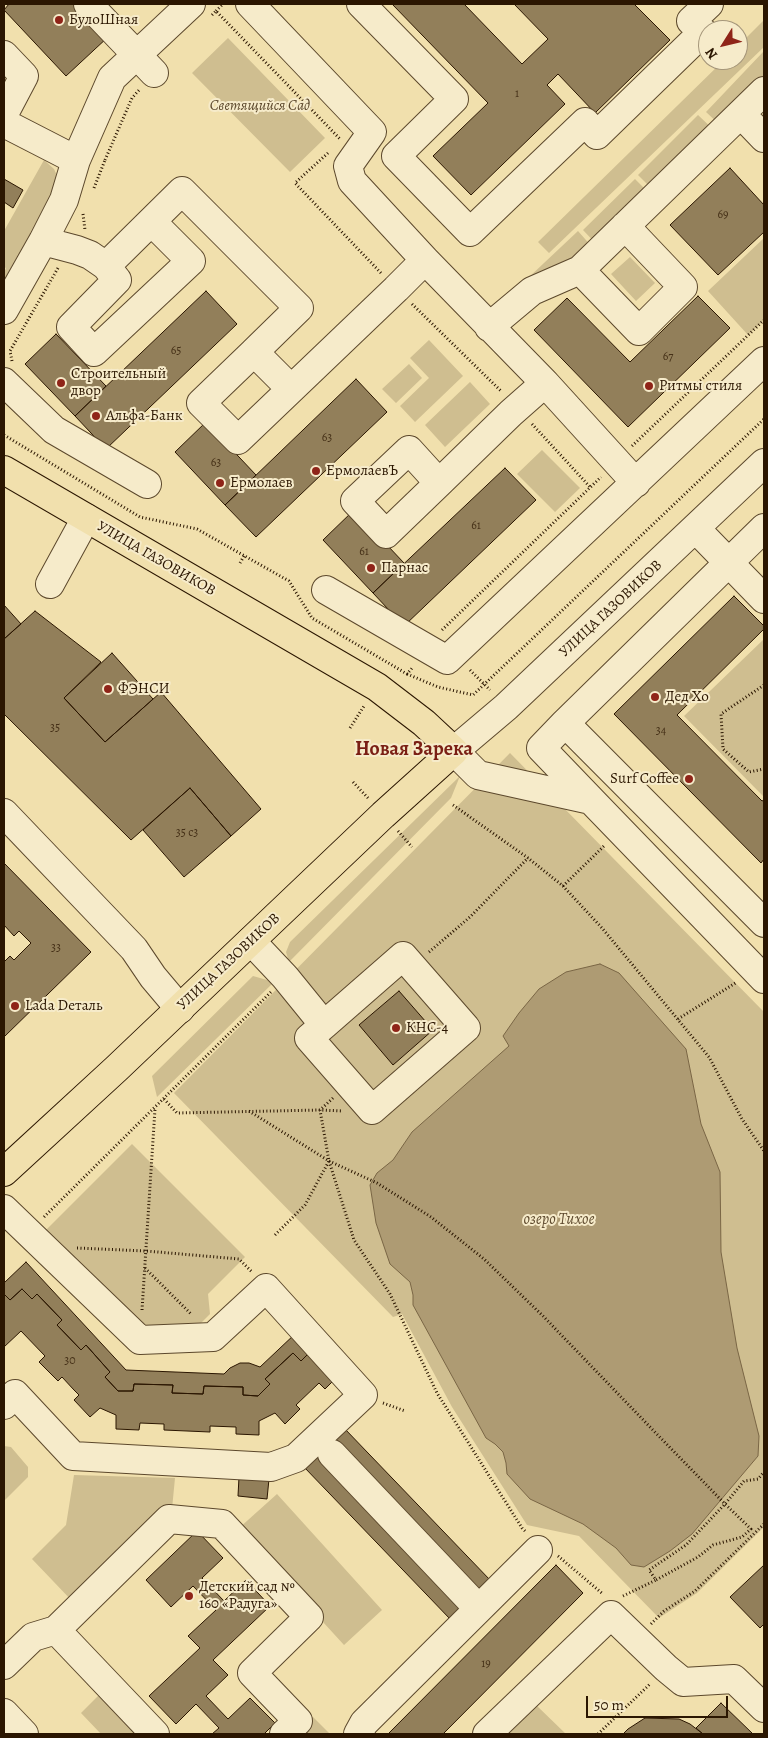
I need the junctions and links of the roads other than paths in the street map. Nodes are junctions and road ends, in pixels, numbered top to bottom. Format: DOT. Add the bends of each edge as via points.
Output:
graph roads {
  1 [pos="88,4"];
  2 [pos="250,4"];
  3 [pos="361,4"];
  4 [pos="709,4"];
  5 [pos="203,7"];
  6 [pos="4,55"];
  7 [pos="145,64"];
  8 [pos="764,91"];
  9 [pos="4,114"];
  10 [pos="741,114"];
  11 [pos="4,123"];
  12 [pos="372,132"];
  13 [pos="764,138"];
  14 [pos="396,156"];
  15 [pos="76,160"];
  16 [pos="152,222"];
  17 [pos="625,226"];
  18 [pos="43,240"];
  19 [pos="425,260"];
  20 [pos="580,270"];
  21 [pos="111,273"];
  22 [pos="143,306"];
  23 [pos="4,310"];
  24 [pos="489,327"];
  25 [pos="254,352"];
  26 [pos="764,361"];
  27 [pos="4,382"];
  28 [pos="545,383"];
  29 [pos="290,389"];
  30 [pos="764,463"];
  31 [pos="4,470"];
  32 [pos="440,483"];
  33 [pos="636,483"];
  34 [pos="148,484"];
  35 [pos="86,518"];
  36 [pos="696,528"];
  37 [pos="764,528"];
  38 [pos="728,562"];
  39 [pos="50,584"];
  40 [pos="326,590"];
  41 [pos="764,599"];
  42 [pos="565,723"];
  43 [pos="454,751"];
  44 [pos="591,800"];
  45 [pos="4,812"];
  46 [pos="762,916"];
  47 [pos="251,941"];
  48 [pos="760,974"];
  49 [pos="180,1008"];
  50 [pos="324,1025"];
  51 [pos="4,1172"];
  52 [pos="4,1209"];
  53 [pos="4,1405"];
  54 [pos="332,1454"];
  55 [pos="540,1545"];
  56 [pos="478,1608"];
  57 [pos="56,1630"];
  58 [pos="4,1665"];
  59 [pos="764,1708"];
  60 [pos="4,1713"];
  61 [pos="24,1734"];
  62 [pos="155,1734"];
  63 [pos="284,1734"];
  64 [pos="358,1734"];
  65 [pos="487,1734"];
  1 -- 7 [label="street"];
  2 -- 12 [label="street"];
  3 -- 14 [label="street" via="454,99"];
  4 -- 14 [label="street" via="691,21 703,32 598,135 585,122 470,232"];
  5 -- 7 [label="street"];
  6 -- 9 [label="street" via="24,76"];
  7 -- 15 [label="street" via="112,78"];
  8 -- 10 [label="street"];
  10 -- 13 [label="street"];
  10 -- 17 [label="street"];
  11 -- 15 [label="street"];
  12 -- 14 [label="street"];
  12 -- 19 [label="street" via="348,166 352,181"];
  15 -- 18 [label="street" via="64,200"];
  16 -- 21 [label="street"];
  16 -- 22 [label="street" via="191,261"];
  16 -- 25 [label="street" via="182,191 299,308"];
  17 -- 20 [label="street"];
  17 -- 20 [label="street" via="683,287 639,332"];
  18 -- 21 [label="street" via="90,255"];
  18 -- 23 [label="street"];
  19 -- 24 [label="street"];
  19 -- 29 [label="street"];
  20 -- 24 [label="street" via="532,291"];
  21 -- 22 [label="street"];
  21 -- 22 [label="street" via="71,327 94,352"];
  24 -- 28 [label="street"];
  25 -- 29 [label="street"];
  25 -- 29 [label="street" via="202,403 238,440"];
  26 -- 33 [label="street"];
  27 -- 34 [label="street" via="54,430"];
  28 -- 32 [label="street"];
  28 -- 33 [label="street"];
  30 -- 36 [label="street, УЛИЦА ГАЗОВИКОВ"];
  31 -- 35 [label="main road, УЛИЦА ГАЗОВИКОВ"];
  33 -- 40 [label="street" via="447,660"];
  35 -- 39 [label="street"];
  35 -- 43 [label="main road, УЛИЦА ГАЗОВИКОВ" via="376,687 424,723"];
  36 -- 38 [label="street"];
  36 -- 43 [label="street, УЛИЦА ГАЗОВИКОВ" via="506,707"];
  37 -- 38 [label="street"];
  38 -- 41 [label="street"];
  38 -- 42 [label="street"];
  42 -- 44 [label="street" via="541,748"];
  42 -- 46 [label="street"];
  43 -- 44 [label="street" via="478,775"];
  43 -- 47 [label="main road, УЛИЦА ГАЗОВИКОВ"];
  44 -- 48 [label="street"];
  45 -- 49 [label="street" via="134,949"];
  47 -- 49 [label="main road, УЛИЦА ГАЗОВИКОВ"];
  47 -- 50 [label="street"];
  49 -- 51 [label="main road, УЛИЦА ГАЗОВИКОВ"];
  50 -- 50 [label="street" via="309,1038 372,1110 466,1028 403,956"];
  52 -- 53 [label="street" via="140,1340 213,1337 266,1288 363,1395 296,1458 271,1467 73,1456 15,1394"];
  54 -- 56 [label="street"];
  55 -- 56 [label="street"];
  56 -- 64 [label="street" via="364,1723"];
  57 -- 58 [label="street" via="33,1637"];
  57 -- 62 [label="street"];
  57 -- 63 [label="street" via="170,1519 222,1524 309,1617 252,1673 298,1721"];
  59 -- 65 [label="street" via="734,1679 683,1682 666,1668 612,1602"];
  60 -- 61 [label="street"];
}
